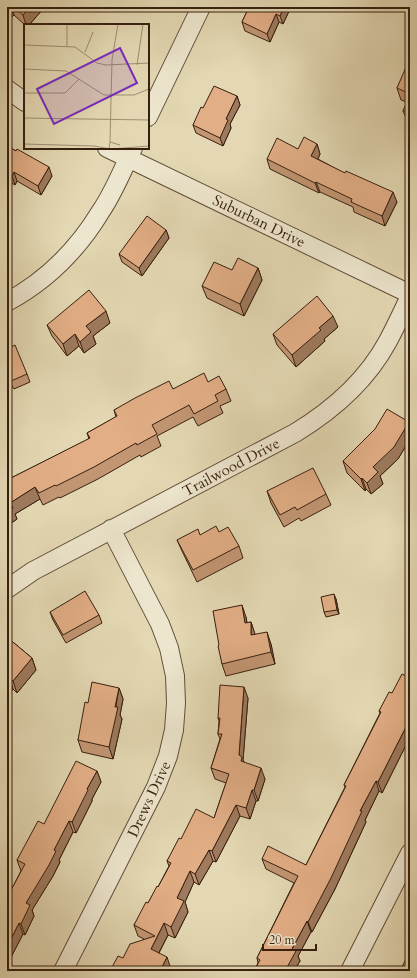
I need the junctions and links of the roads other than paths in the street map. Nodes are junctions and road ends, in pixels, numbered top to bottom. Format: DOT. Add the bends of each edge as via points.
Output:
graph roads {
  1 [pos="201,7"];
  2 [pos="7,89"];
  3 [pos="24,101"];
  4 [pos="149,115"];
  5 [pos="112,149"];
  6 [pos="131,153"];
  7 [pos="410,295"];
  8 [pos="7,302"];
  9 [pos="111,529"];
  10 [pos="7,589"];
  11 [pos="410,853"];
  12 [pos="63,971"];
  13 [pos="350,971"];
  1 -- 4 [label="street"];
  2 -- 3 [label="street"];
  5 -- 6 [label="street, Suburban Drive"];
  6 -- 7 [label="street, Suburban Drive"];
  6 -- 8 [label="street" via="102,210 83,239 42,279"];
  7 -- 9 [label="street, Trailwood Drive" via="374,364 352,390 329,410 295,433"];
  9 -- 10 [label="street, Trailwood Drive" via="33,571"];
  9 -- 12 [label="street, Drews Drive" via="160,624 169,648 175,676 174,730 156,788"];
  11 -- 13 [label="street"];
}
